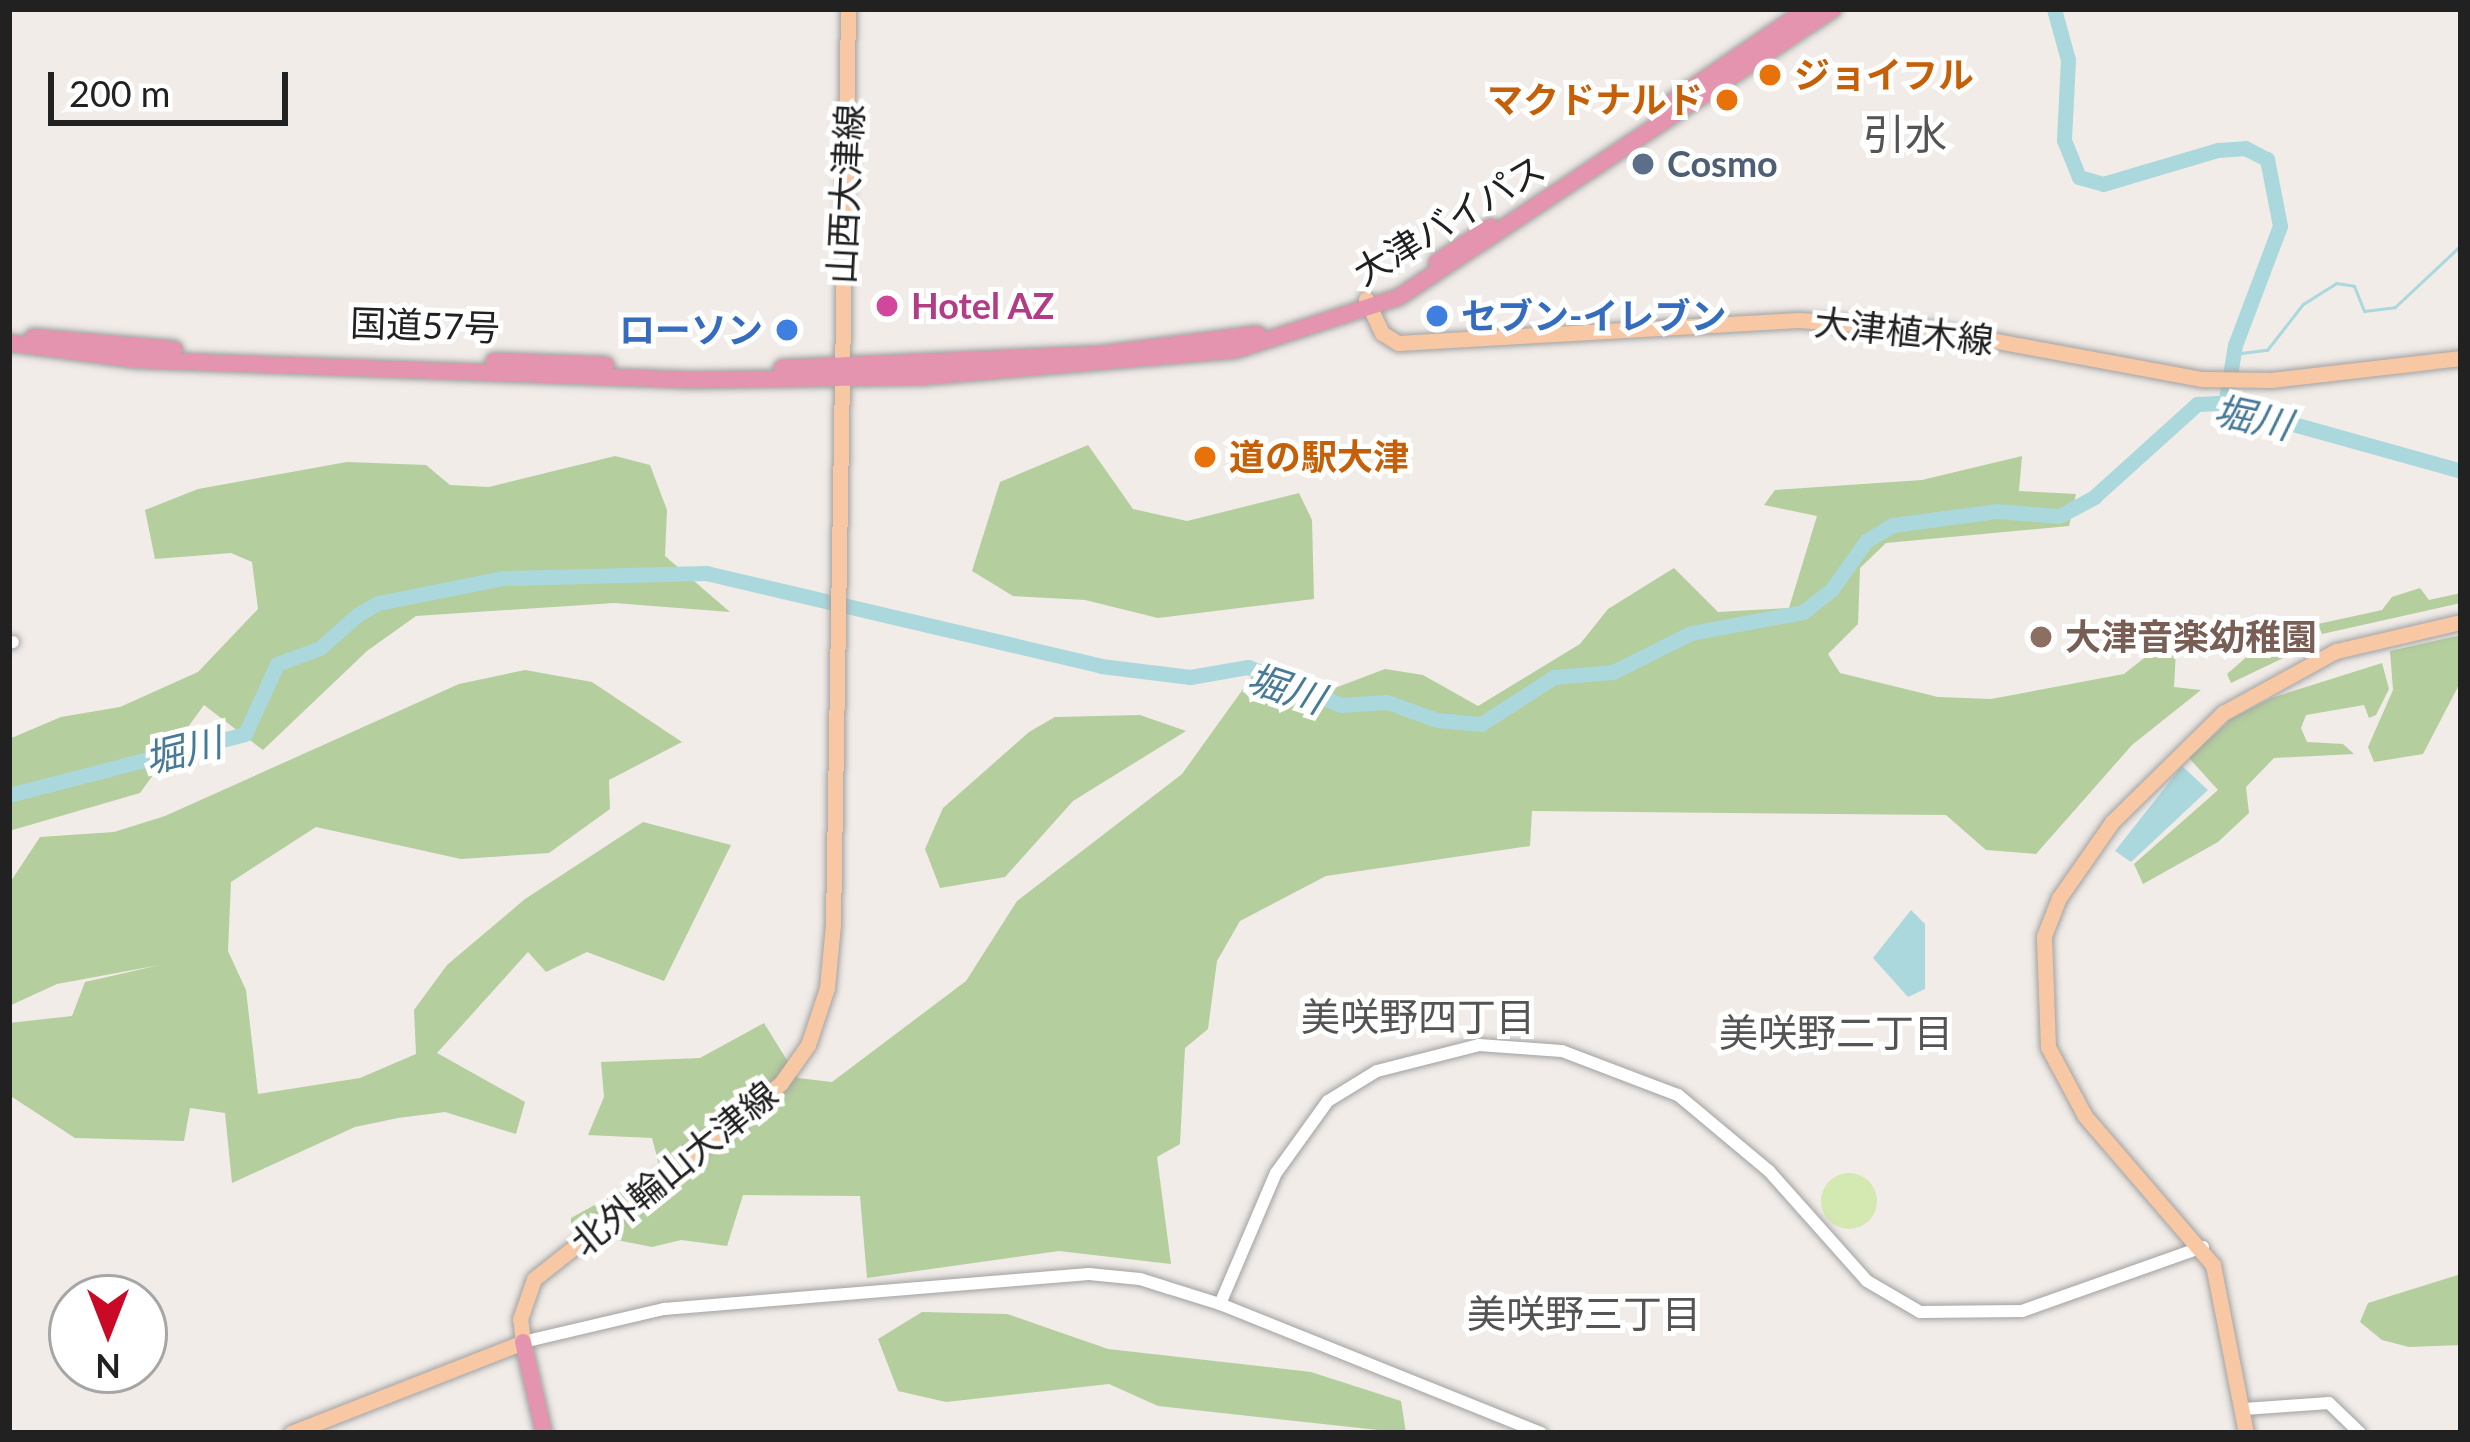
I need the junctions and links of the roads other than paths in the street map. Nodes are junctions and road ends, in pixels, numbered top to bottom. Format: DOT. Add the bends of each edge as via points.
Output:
graph roads {
  1 [pos="848,9"];
  2 [pos="1808,9"];
  3 [pos="1833,9"];
  4 [pos="1368,304"];
  5 [pos="9,333"];
  6 [pos="9,343"];
  7 [pos="2461,358"];
  8 [pos="838,372"];
  9 [pos="2461,622"];
  10 [pos="2204,1246"];
  11 [pos="1220,1304"];
  12 [pos="523,1342"];
  13 [pos="2244,1409"];
  14 [pos="292,1433"];
  15 [pos="544,1433"];
  16 [pos="1541,1433"];
  17 [pos="2246,1433"];
  18 [pos="2360,1433"];
  1 -- 8 [label="main road, 山西大津線"];
  2 -- 4 [label="highway, 大津バイパス"];
  3 -- 4 [label="highway, 大津バイパス" via="1464,258"];
  4 -- 7 [label="main road, 大津植木線" via="1382,333 1398,343 1798,320 1932,329 2203,379 2271,380"];
  4 -- 8 [label="highway, 大津バイパス" via="1304,334 1193,357"];
  5 -- 8 [label="highway, 国道57号" via="226,352"];
  6 -- 8 [label="highway, 国道57号" via="138,359"];
  8 -- 12 [label="main road, 北外輪山大津線" via="833,924 825,999 808,1046 782,1083 534,1279 520,1319"];
  9 -- 10 [label="main road" via="2336,651 2260,686 2112,822 2059,898 2040,977 2048,1047 2085,1116"];
  10 -- 11 [label="street" via="2022,1311 1920,1312 1867,1281 1769,1171 1678,1095 1562,1051 1479,1045 1377,1071 1328,1101 1276,1173"];
  10 -- 13 [label="main road" via="2222,1288"];
  11 -- 12 [label="street" via="1140,1279 1089,1274 664,1309"];
  11 -- 16 [label="street"];
  12 -- 14 [label="main road"];
  12 -- 15 [label="highway"];
  13 -- 17 [label="main road"];
  13 -- 18 [label="street" via="2316,1401"];
}
